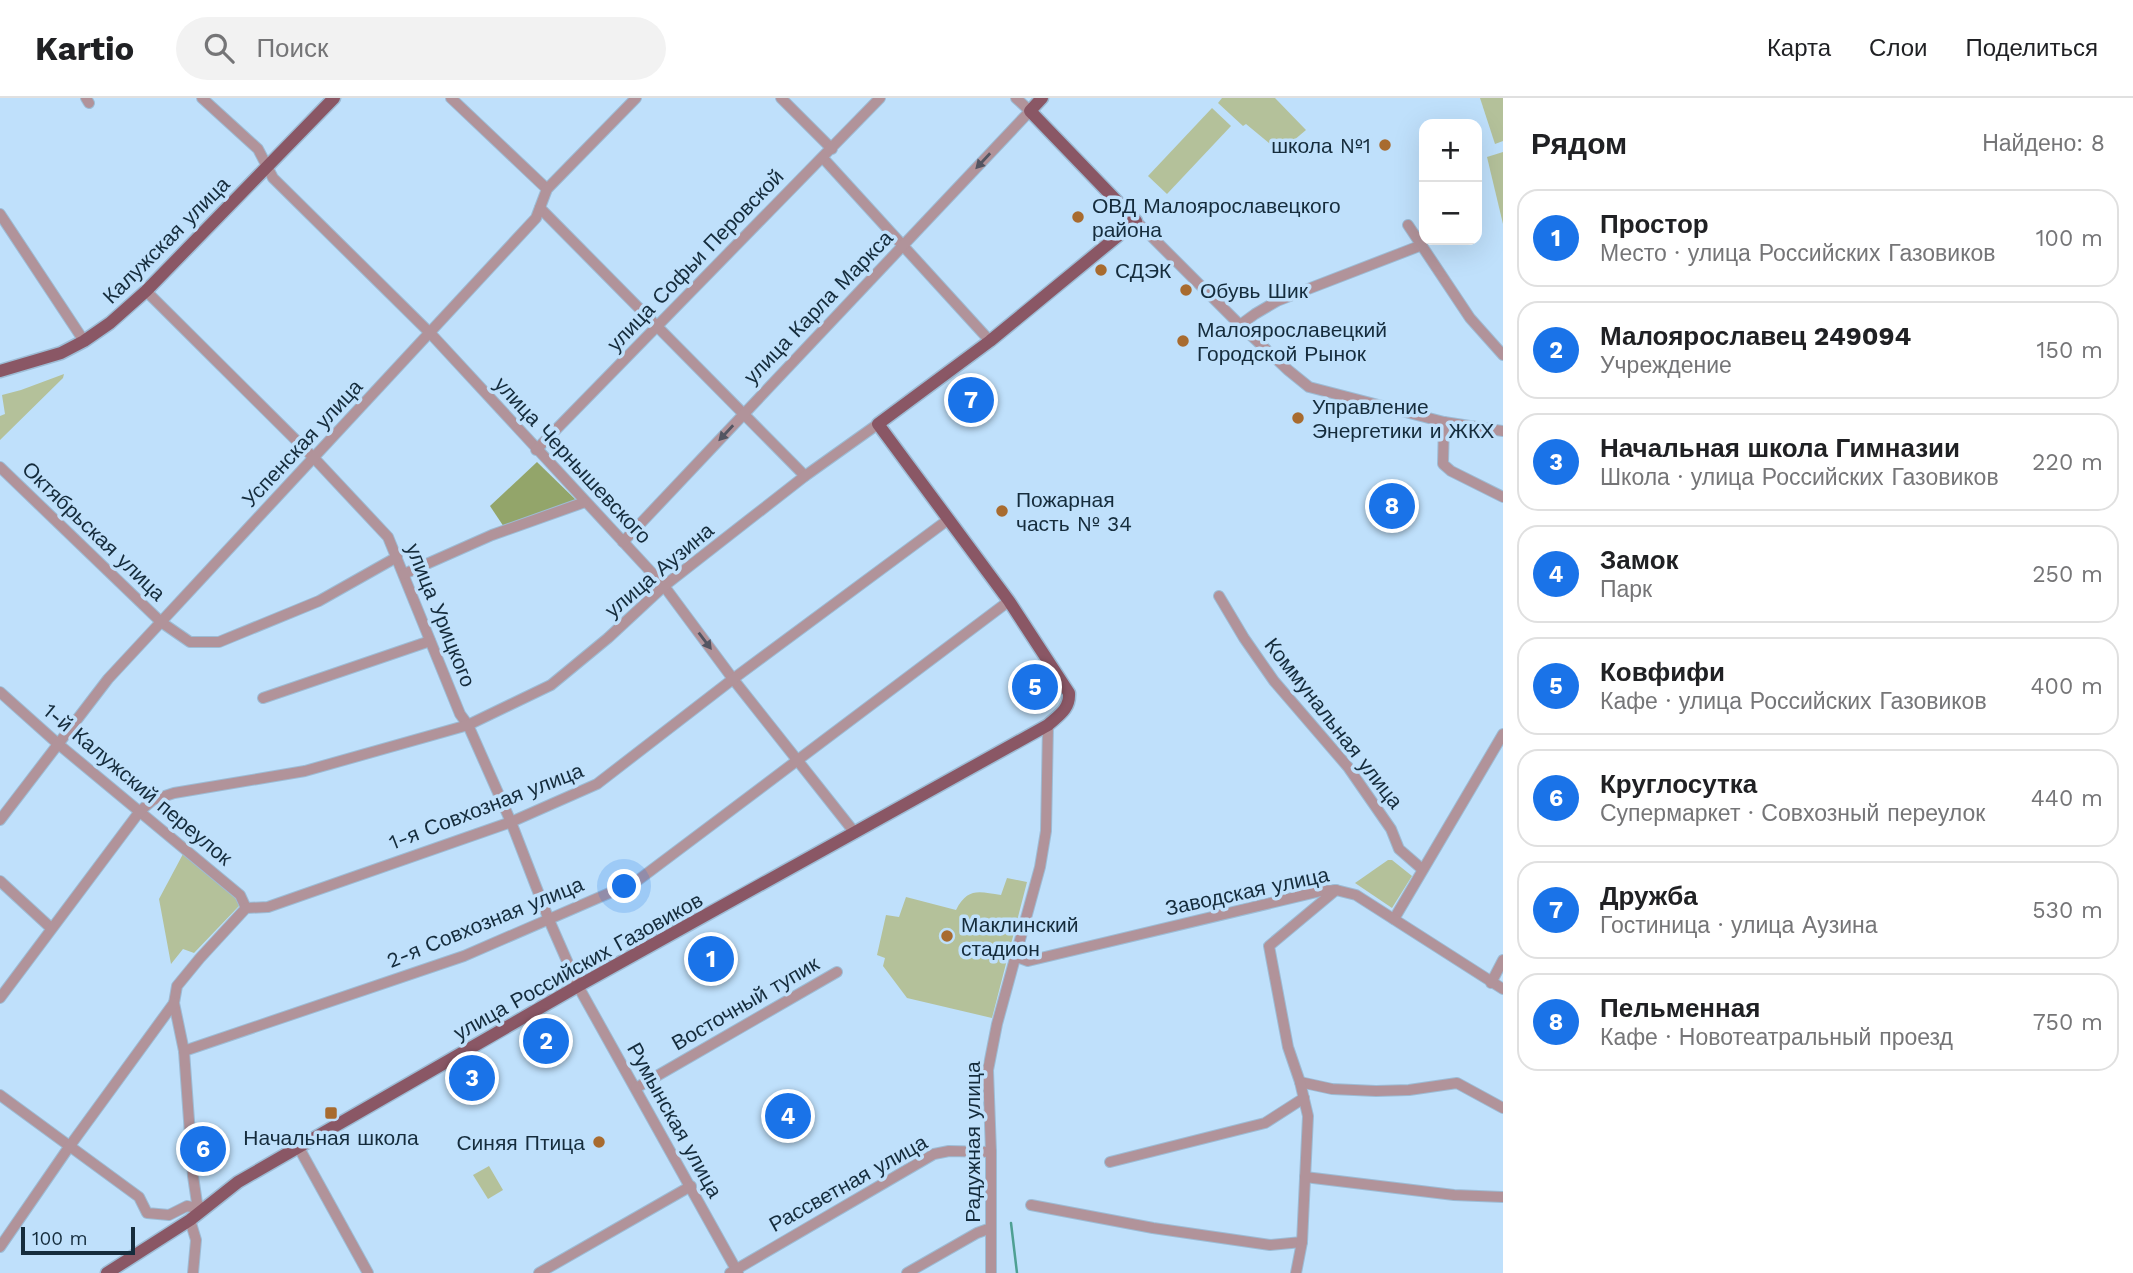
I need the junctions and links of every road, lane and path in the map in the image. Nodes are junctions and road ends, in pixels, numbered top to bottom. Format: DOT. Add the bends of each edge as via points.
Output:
graph roads {
  1 [pos="202,98"];
  2 [pos="334,98"];
  3 [pos="451,98"];
  4 [pos="636,98"];
  5 [pos="782,98"];
  6 [pos="880,98"];
  7 [pos="1016,98"];
  8 [pos="1042,98"];
  9 [pos="1030,111"];
  10 [pos="832,149"];
  11 [pos="823,158"];
  12 [pos="267,165"];
  13 [pos="547,189"];
  14 [pos="540,208"];
  15 [pos="0,214"];
  16 [pos="1136,221"];
  17 [pos="1408,225"];
  18 [pos="1419,241"];
  19 [pos="1422,245"];
  20 [pos="903,246"];
  21 [pos="146,291"];
  22 [pos="1240,325"];
  23 [pos="657,326"];
  24 [pos="431,334"];
  25 [pos="84,341"];
  26 [pos="990,341"];
  27 [pos="1503,355"];
  28 [pos="0,371"];
  29 [pos="743,415"];
  30 [pos="1444,422"];
  31 [pos="878,424"];
  32 [pos="1503,431"];
  33 [pos="536,450"];
  34 [pos="314,458"];
  35 [pos="0,467"];
  36 [pos="805,476"];
  37 [pos="1503,497"];
  38 [pos="585,502"];
  39 [pos="949,519"];
  40 [pos="623,542"];
  41 [pos="397,557"];
  42 [pos="404,575"];
  43 [pos="664,586"];
  44 [pos="1219,596"];
  45 [pos="1009,601"];
  46 [pos="161,622"];
  47 [pos="430,641"];
  48 [pos="733,679"];
  49 [pos="0,692"];
  50 [pos="263,698"];
  51 [pos="468,724"];
  52 [pos="1048,725"];
  53 [pos="1503,734"];
  54 [pos="57,743"];
  55 [pos="798,759"];
  56 [pos="140,811"];
  57 [pos="0,820"];
  58 [pos="511,822"];
  59 [pos="855,833"];
  60 [pos="1422,869"];
  61 [pos="0,881"];
  62 [pos="1336,890"];
  63 [pos="246,908"];
  64 [pos="1394,919"];
  65 [pos="549,920"];
  66 [pos="51,928"];
  67 [pos="1017,957"];
  68 [pos="1503,960"];
  69 [pos="837,972"];
  70 [pos="1491,983"];
  71 [pos="578,986"];
  72 [pos="1503,989"];
  73 [pos="0,998"];
  74 [pos="174,1003"];
  75 [pos="184,1051"];
  76 [pos="1300,1082"];
  77 [pos="636,1088"];
  78 [pos="0,1095"];
  79 [pos="1304,1098"];
  80 [pos="1503,1108"];
  81 [pos="69,1147"];
  82 [pos="299,1148"];
  83 [pos="991,1152"];
  84 [pos="1110,1162"];
  85 [pos="1305,1177"];
  86 [pos="691,1186"];
  87 [pos="1503,1197"];
  88 [pos="1031,1205"];
  89 [pos="203,1210"];
  90 [pos="190,1220"];
  91 [pos="990,1228"];
  92 [pos="1302,1242"];
  93 [pos="0,1247"];
  94 [pos="735,1272"];
  95 [pos="107,1273"];
  96 [pos="193,1273"];
  97 [pos="368,1273"];
  98 [pos="539,1273"];
  99 [pos="907,1273"];
  100 [pos="991,1273"];
  101 [pos="1296,1273"];
  1 -- 12 [label="street, улица Чернышевского" via="252,142"];
  2 -- 12 [label="main road, Калужская улица"];
  3 -- 13 [label="street"];
  4 -- 13 [label="street, Успенская улица"];
  5 -- 10 [label="street"];
  6 -- 10 [label="street, улица Софьи Перовской"];
  7 -- 9 [label="street"];
  8 -- 9 [label="main road, улица Карла Маркса"];
  9 -- 16 [label="main road"];
  9 -- 20 [label="street, улица Карла Маркса, one-way"];
  10 -- 11 [label="street, улица Софьи Перовской"];
  11 -- 20 [label="street"];
  11 -- 23 [label="street, улица Софьи Перовской"];
  12 -- 21 [label="main road, Калужская улица"];
  12 -- 24 [label="street, улица Чернышевского" via="272,178"];
  13 -- 14 [label="street, Успенская улица"];
  14 -- 23 [label="street"];
  14 -- 24 [label="street, Успенская улица" via="536,218"];
  15 -- 25 [label="street"];
  16 -- 22 [label="street"];
  16 -- 26 [label="main road, улица Аузина"];
  17 -- 18 [label="street"];
  19 -- 22 [label="street" via="1278,301"];
  19 -- 27 [label="street" via="1470,318"];
  20 -- 26 [label="street"];
  20 -- 29 [label="street, улица Карла Маркса"];
  21 -- 25 [label="main road, Калужская улица"];
  21 -- 34 [label="street, улица Урицкого"];
  22 -- 30 [label="street" via="1309,387"];
  23 -- 29 [label="street"];
  23 -- 33 [label="street, улица Софьи Перовской"];
  24 -- 33 [label="street, улица Чернышевского"];
  24 -- 34 [label="street, Успенская улица"];
  25 -- 28 [label="main road, Калужская улица" via="61,354"];
  26 -- 31 [label="main road, улица Аузина"];
  29 -- 36 [label="street"];
  29 -- 40 [label="street, улица Карла Маркса, one-way"];
  30 -- 32 [label="street"];
  30 -- 37 [label="street" via="1443,464"];
  31 -- 36 [label="street, улица Аузина"];
  31 -- 39 [label="main road"];
  33 -- 38 [label="street, улица Чернышевского"];
  34 -- 41 [label="street, улица Урицкого" via="388,537"];
  34 -- 46 [label="street, Успенская улица"];
  35 -- 46 [label="street, Октябрьская улица"];
  36 -- 43 [label="street, улица Аузина"];
  38 -- 40 [label="street, улица Чернышевского"];
  38 -- 42 [label="street" via="492,535"];
  39 -- 45 [label="main road"];
  39 -- 48 [label="street, 1-я Совхозная улица"];
  40 -- 43 [label="street, улица Чернышевского"];
  41 -- 42 [label="street, улица Урицкого"];
  41 -- 46 [label="street" via="319,601 219,642 190,642"];
  42 -- 47 [label="street, улица Урицкого"];
  43 -- 48 [label="street, улица Чернышевского, one-way"];
  43 -- 51 [label="street, улица Аузина" via="551,685"];
  44 -- 60 [label="street, Коммунальная улица" via="1274,681 1348,766 1391,829 1399,849"];
  45 -- 52 [label="main road, улица Российских Газовиков" via="1069,693 1063,712"];
  45 -- 55 [label="street, 2-я Совхозная улица"];
  46 -- 54 [label="street, Успенская улица" via="108,678"];
  47 -- 50 [label="street"];
  47 -- 51 [label="street, улица Урицкого"];
  48 -- 55 [label="street, улица Чернышевского"];
  48 -- 58 [label="street, 1-я Совхозная улица" via="597,784"];
  49 -- 54 [label="street, 1-й Калужский переулок"];
  51 -- 56 [label="street, улица Аузина" via="305,771 174,793 153,800"];
  51 -- 58 [label="street, улица Урицкого"];
  52 -- 59 [label="main road, улица Российских Газовиков"];
  52 -- 67 [label="street, Радужная улица" via="1046,831"];
  53 -- 60 [label="street"];
  54 -- 56 [label="street, 1-й Калужский переулок"];
  54 -- 57 [label="street, Успенская улица"];
  55 -- 59 [label="street, улица Чернышевского"];
  55 -- 65 [label="street, 2-я Совхозная улица" via="637,881"];
  56 -- 63 [label="street, 1-й Калужский переулок" via="240,895"];
  56 -- 66 [label="street"];
  58 -- 63 [label="street, 1-я Совхозная улица" via="268,907"];
  58 -- 65 [label="street, улица Урицкого"];
  59 -- 71 [label="main road, улица Российских Газовиков"];
  60 -- 64 [label="street"];
  61 -- 66 [label="street"];
  62 -- 64 [label="street, Заводская улица" via="1356,895"];
  62 -- 67 [label="street, Заводская улица" via="1028,961"];
  62 -- 76 [label="street" via="1269,946 1288,1047"];
  63 -- 74 [label="street" via="177,986"];
  64 -- 70 [label="street, Заводская улица"];
  65 -- 71 [label="street, улица Урицкого"];
  65 -- 75 [label="street, 2-я Совхозная улица" via="464,956"];
  66 -- 73 [label="street"];
  67 -- 83 [label="street, Радужная улица" via="988,1070"];
  68 -- 70 [label="street"];
  69 -- 77 [label="street, Восточный тупик"];
  70 -- 72 [label="street, Заводская улица"];
  71 -- 77 [label="street, Румынская улица"];
  71 -- 82 [label="main road, улица Российских Газовиков"];
  74 -- 75 [label="street"];
  74 -- 81 [label="street"];
  75 -- 89 [label="street" via="192,1176 197,1203"];
  76 -- 79 [label="street"];
  76 -- 80 [label="street" via="1376,1091 1457,1083"];
  77 -- 86 [label="street, Румынская улица"];
  78 -- 81 [label="street"];
  79 -- 84 [label="street" via="1265,1123"];
  79 -- 85 [label="street" via="1308,1116"];
  81 -- 89 [label="street" via="139,1197 147,1213 169,1215 187,1206"];
  81 -- 93 [label="street"];
  82 -- 89 [label="main road, улица Российских Газовиков" via="238,1182"];
  82 -- 97 [label="street"];
  83 -- 91 [label="street, Радужная улица"];
  83 -- 94 [label="street, Рассветная улица" via="934,1154"];
  85 -- 87 [label="street"];
  85 -- 92 [label="street"];
  86 -- 94 [label="street, Румынская улица"];
  86 -- 98 [label="street"];
  88 -- 92 [label="street" via="1270,1245"];
  89 -- 90 [label="main road, улица Российских Газовиков"];
  90 -- 95 [label="main road, улица Российских Газовиков"];
  90 -- 96 [label="street" via="196,1241"];
  91 -- 99 [label="street"];
  91 -- 100 [label="street, Радужная улица"];
  92 -- 101 [label="street"];
}
